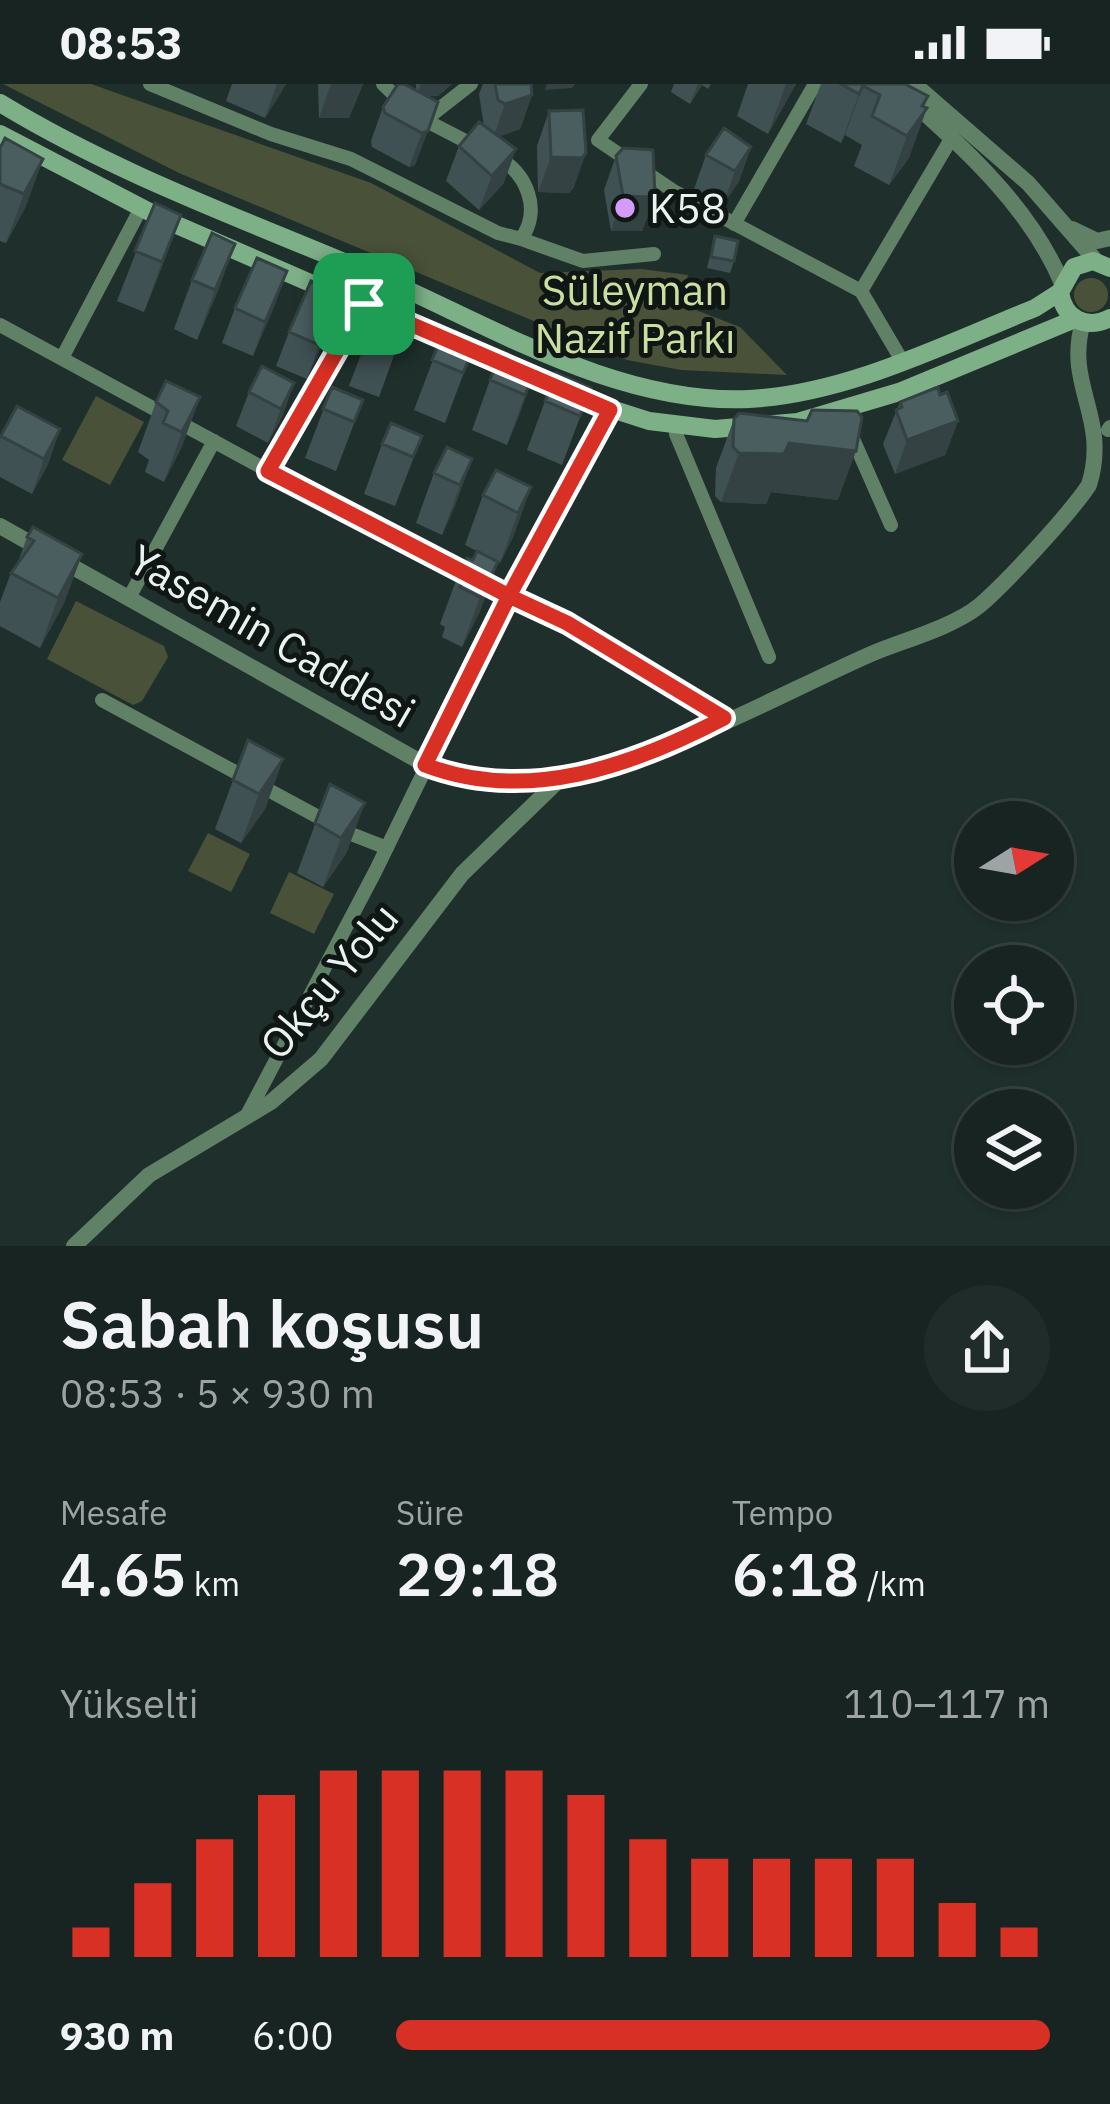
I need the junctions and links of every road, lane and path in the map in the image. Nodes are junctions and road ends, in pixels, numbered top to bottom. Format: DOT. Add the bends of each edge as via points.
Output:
graph roads {
  1 [pos="150,84"];
  2 [pos="383,84"];
  3 [pos="471,84"];
  4 [pos="640,84"];
  5 [pos="815,84"];
  6 [pos="892,84"];
  7 [pos="914,84"];
  8 [pos="0,103"];
  9 [pos="425,120"];
  10 [pos="0,134"];
  11 [pos="951,140"];
  12 [pos="141,208"];
  13 [pos="734,224"];
  14 [pos="1067,227"];
  15 [pos="1110,238"];
  16 [pos="521,239"];
  17 [pos="653,254"];
  18 [pos="1105,262"];
  19 [pos="1061,287"];
  20 [pos="861,291"];
  21 [pos="364,304"];
  22 [pos="1110,318"];
  23 [pos="1079,320"];
  24 [pos="0,325"];
  25 [pos="62,358"];
  26 [pos="902,359"];
  27 [pos="610,410"];
  28 [pos="842,410"];
  29 [pos="677,424"];
  30 [pos="1109,428"];
  31 [pos="214,441"];
  32 [pos="268,471"];
  33 [pos="891,525"];
  34 [pos="0,526"];
  35 [pos="130,596"];
  36 [pos="509,596"];
  37 [pos="769,657"];
  38 [pos="102,700"];
  39 [pos="724,718"];
  40 [pos="425,765"];
  41 [pos="560,779"];
  42 [pos="387,848"];
  43 [pos="247,1116"];
  44 [pos="74,1246"];
  1 -- 16 [label="street" via="351,159"];
  2 -- 9 [label="street"];
  3 -- 9 [label="street"];
  4 -- 13 [label="street" via="598,140"];
  5 -- 13 [label="street"];
  6 -- 11 [label="street"];
  7 -- 14 [label="street"];
  8 -- 26 [label="main road" via="126,172 563,361 651,386 749,399 850,380"];
  9 -- 16 [label="street" via="520,173 532,217"];
  10 -- 12 [label="main road"];
  11 -- 19 [label="street" via="1044,241"];
  11 -- 20 [label="street"];
  12 -- 21 [label="main road"];
  12 -- 25 [label="street"];
  13 -- 20 [label="street"];
  14 -- 15 [label="street" via="1097,241"];
  14 -- 18 [label="street"];
  16 -- 17 [label="street" via="583,260"];
  18 -- 19 [label="main road" via="1074,267"];
  19 -- 23 [label="main road" via="1065,309"];
  19 -- 26 [label="main road" via="1034,308"];
  20 -- 26 [label="street"];
  21 -- 27 [label="main road"];
  21 -- 32 [label="street"];
  22 -- 23 [label="main road"];
  23 -- 28 [label="main road"];
  23 -- 30 [label="street" via="1080,364"];
  24 -- 25 [label="street"];
  25 -- 31 [label="street"];
  27 -- 29 [label="main road"];
  27 -- 36 [label="street"];
  28 -- 29 [label="main road" via="757,427"];
  28 -- 33 [label="street"];
  29 -- 37 [label="street"];
  30 -- 39 [label="street, Yasemin Caddesi" via="1088,485 977,608"];
  31 -- 32 [label="street"];
  31 -- 35 [label="street"];
  32 -- 36 [label="street"];
  34 -- 35 [label="street, Yasemin Caddesi"];
  35 -- 40 [label="street, Yasemin Caddesi"];
  36 -- 39 [label="street"];
  36 -- 40 [label="street"];
  38 -- 42 [label="street"];
  39 -- 41 [label="street, Yasemin Caddesi" via="664,747"];
  40 -- 41 [label="street, Yasemin Caddesi" via="458,778"];
  40 -- 42 [label="street"];
  41 -- 43 [label="street, Okçu Yolu" via="462,874 321,1060"];
  42 -- 43 [label="street"];
  43 -- 44 [label="street, Okçu Yolu" via="149,1175"];
}
